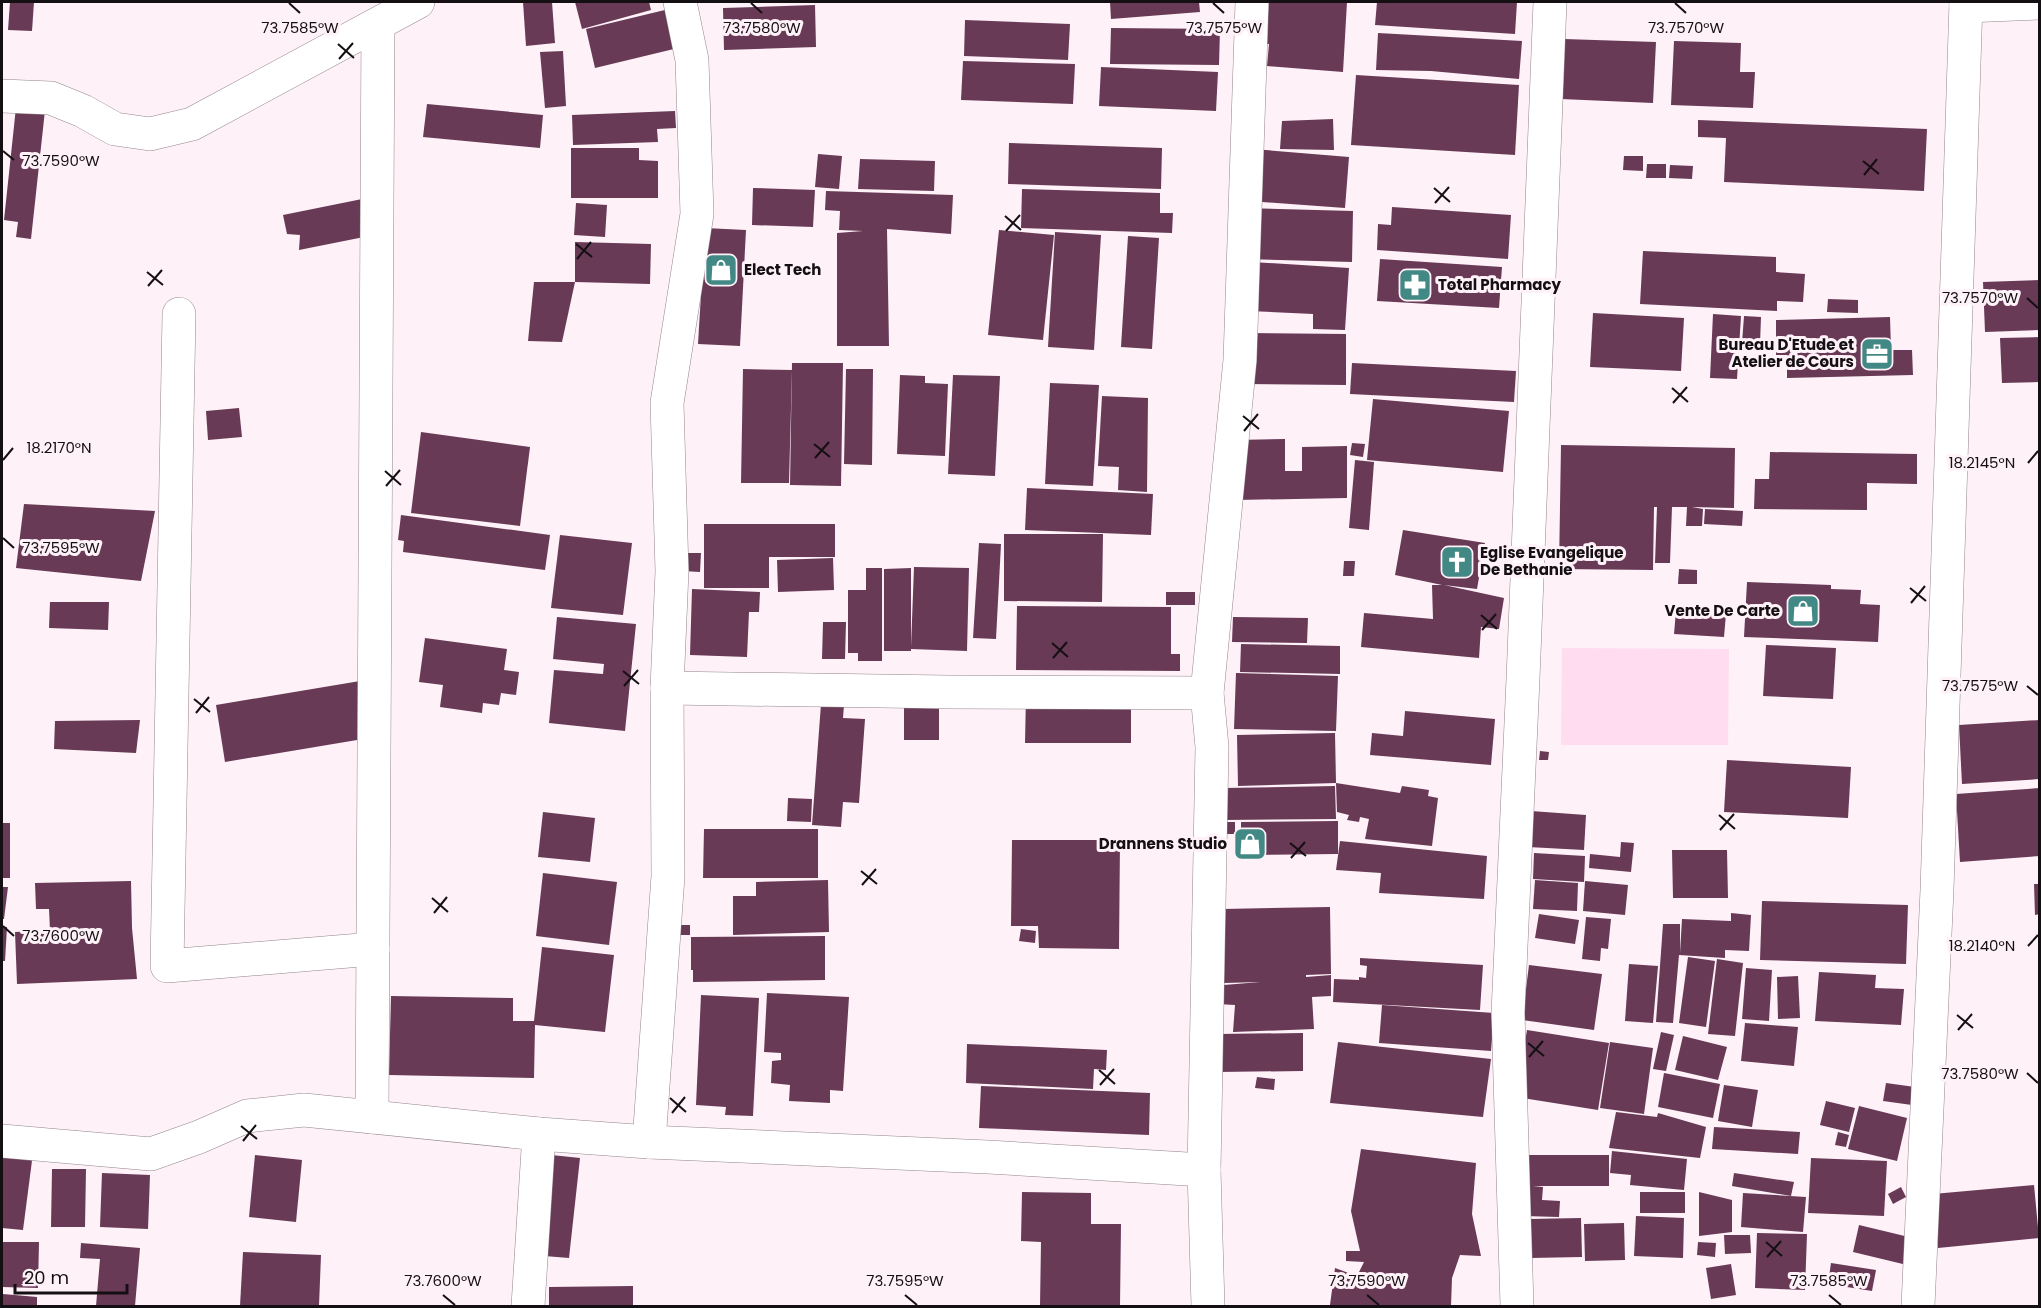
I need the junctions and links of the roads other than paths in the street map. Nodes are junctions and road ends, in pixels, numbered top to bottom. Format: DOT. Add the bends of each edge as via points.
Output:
graph roads {
  1 [pos="418,2"];
  2 [pos="680,2"];
  3 [pos="1252,2"];
  4 [pos="1550,2"];
  5 [pos="2040,3"];
  6 [pos="1966,4"];
  7 [pos="378,24"];
  8 [pos="2,96"];
  9 [pos="178,314"];
  10 [pos="667,688"];
  11 [pos="1207,693"];
  12 [pos="373,949"];
  13 [pos="372,1117"];
  14 [pos="538,1134"];
  15 [pos="2,1141"];
  16 [pos="649,1142"];
  17 [pos="1204,1170"];
  18 [pos="528,1306"];
  19 [pos="1208,1306"];
  20 [pos="1517,1306"];
  21 [pos="1918,1306"];
  1 -- 7 [label="street"];
  2 -- 10 [label="street" via="692,60 698,214 667,404 672,571"];
  3 -- 11 [label="street" via="1240,360"];
  4 -- 20 [label="street" via="1508,1012"];
  5 -- 6 [label="street"];
  6 -- 21 [label="street" via="1941,794"];
  7 -- 8 [label="street" via="192,124 150,134 115,129 51,98"];
  7 -- 12 [label="street"];
  9 -- 12 [label="street" via="167,966"];
  10 -- 11 [label="street"];
  10 -- 16 [label="street" via="668,876"];
  11 -- 17 [label="street" via="1212,747"];
  12 -- 13 [label="street"];
  13 -- 14 [label="street"];
  13 -- 15 [label="street" via="304,1110 247,1116 151,1154"];
  14 -- 16 [label="street"];
  14 -- 18 [label="street"];
  16 -- 17 [label="street"];
  17 -- 19 [label="street"];
}
